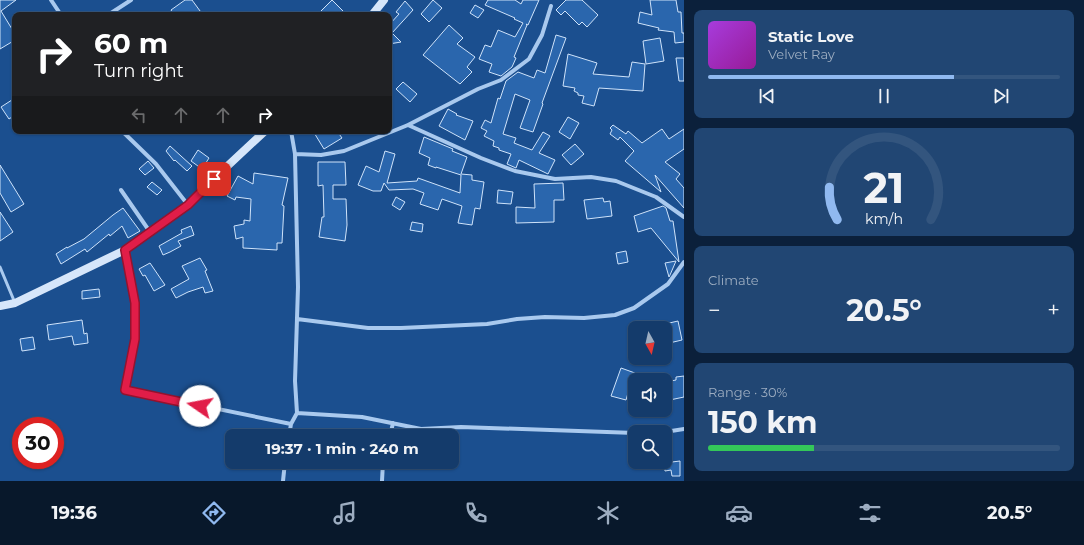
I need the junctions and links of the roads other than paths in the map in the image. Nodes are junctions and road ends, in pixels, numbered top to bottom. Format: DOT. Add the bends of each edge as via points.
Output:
graph roads {
  1 [pos="51,0"];
  2 [pos="131,0"];
  3 [pos="384,0"];
  4 [pos="551,6"];
  5 [pos="59,12"];
  6 [pos="113,12"];
  7 [pos="374,12"];
  8 [pos="408,125"];
  9 [pos="392,132"];
  10 [pos="125,134"];
  11 [pos="262,134"];
  12 [pos="292,134"];
  13 [pos="386,134"];
  14 [pos="295,154"];
  15 [pos="121,190"];
  16 [pos="188,205"];
  17 [pos="684,217"];
  18 [pos="150,232"];
  19 [pos="125,250"];
  20 [pos="684,262"];
  21 [pos="0,267"];
  22 [pos="15,302"];
  23 [pos="0,306"];
  24 [pos="298,319"];
  25 [pos="297,413"];
  26 [pos="291,424"];
  27 [pos="393,424"];
  28 [pos="290,429"];
  29 [pos="392,429"];
  30 [pos="684,430"];
  31 [pos="672,431"];
  32 [pos="628,433"];
  33 [pos="284,469"];
  34 [pos="383,469"];
  35 [pos="283,481"];
  36 [pos="382,481"];
  1 -- 5 [label="street"];
  2 -- 6 [label="street"];
  3 -- 7 [label="street"];
  4 -- 8 [label="street" via="542,35 529,59 501,80"];
  8 -- 9 [label="street"];
  8 -- 17 [label="street" via="515,171 555,179 591,177 616,181 656,197"];
  10 -- 16 [label="street" via="156,164"];
  11 -- 16 [label="street"];
  12 -- 14 [label="street"];
  13 -- 14 [label="street" via="344,151 321,155"];
  14 -- 24 [label="street"];
  15 -- 18 [label="street"];
  16 -- 18 [label="street"];
  18 -- 19 [label="street"];
  19 -- 22 [label="street"];
  19 -- 26 [label="street" via="135,303 135,339 125,390"];
  20 -- 24 [label="street" via="668,284 634,308 614,315 584,318 545,317 487,324 402,328 368,328"];
  21 -- 22 [label="lane"];
  22 -- 23 [label="street"];
  24 -- 25 [label="street" via="295,381"];
  25 -- 26 [label="street"];
  25 -- 27 [label="street" via="362,417"];
  26 -- 28 [label="street"];
  27 -- 29 [label="street"];
  27 -- 32 [label="street" via="421,429 461,427"];
  30 -- 31 [label="street"];
  33 -- 35 [label="street"];
  34 -- 36 [label="street"];
}
